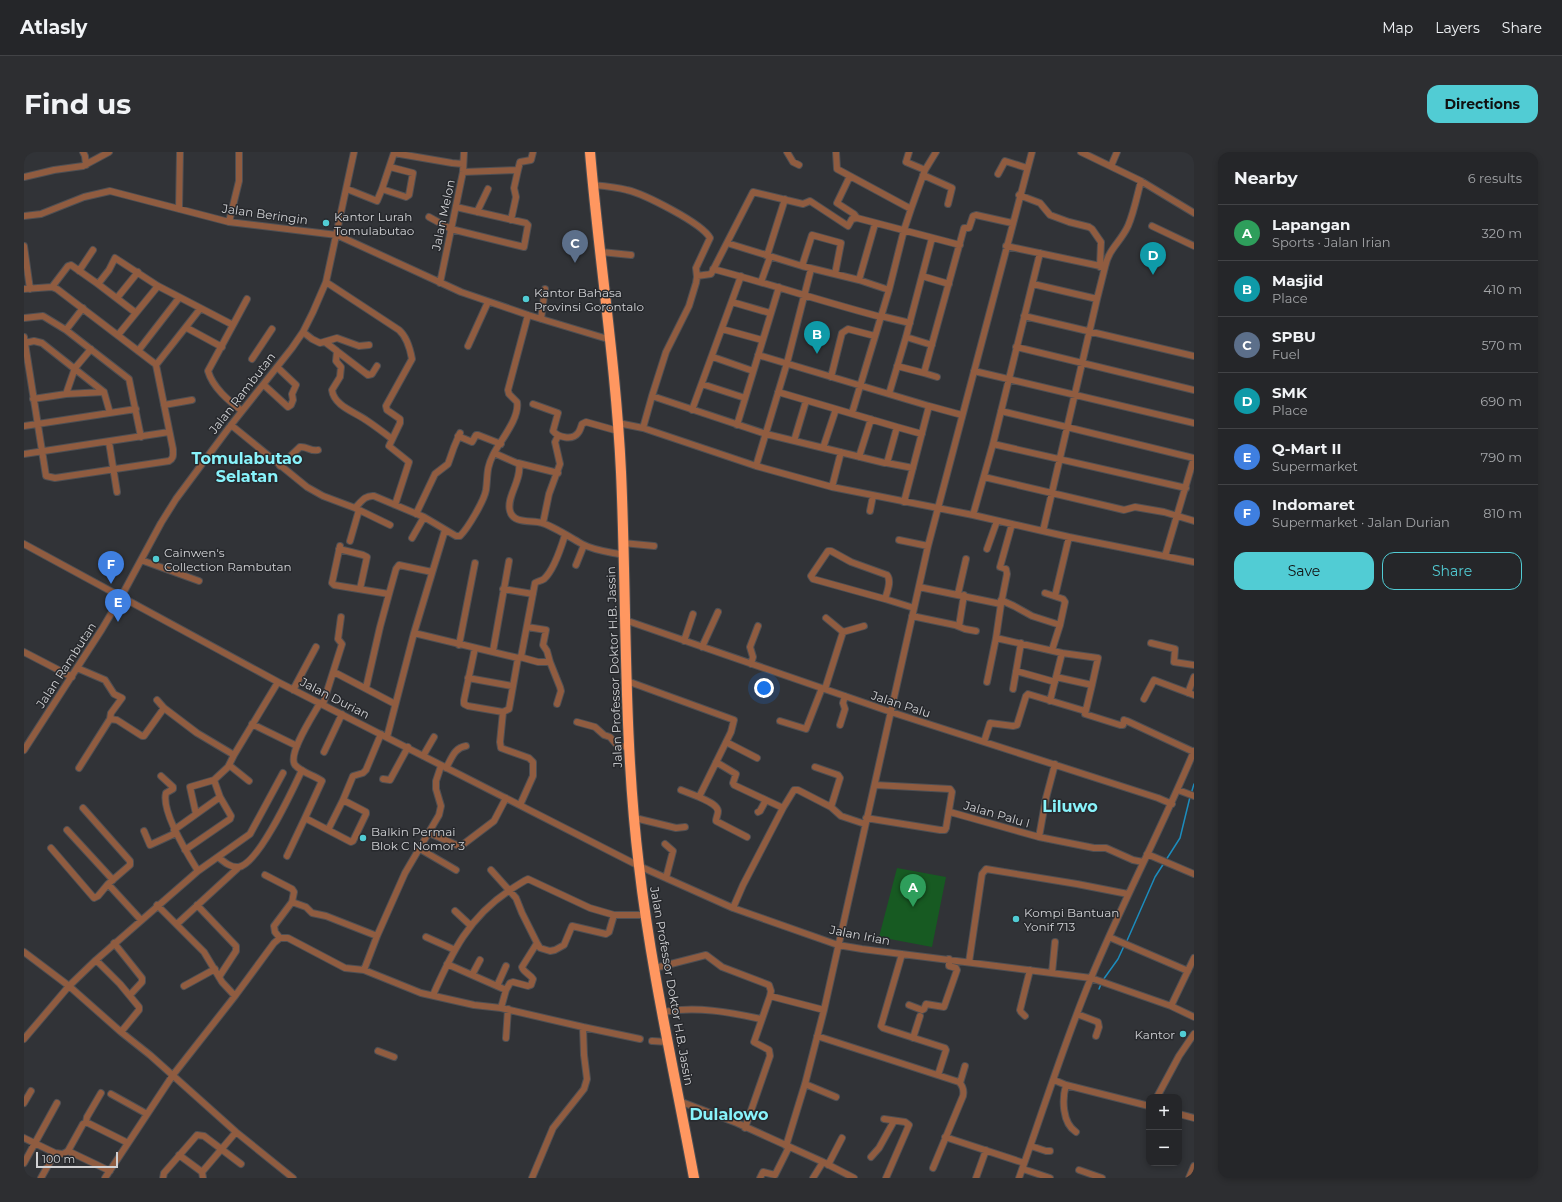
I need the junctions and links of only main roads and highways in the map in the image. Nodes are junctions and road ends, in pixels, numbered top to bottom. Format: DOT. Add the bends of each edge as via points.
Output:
graph roads {
  1 [pos="590,152"];
  2 [pos="694,1178"];
  1 -- 2 [label="highway, Jalan Professor Doktor H.B. Jassin" via="618,427 624,543 629,748 639,866"];
}
